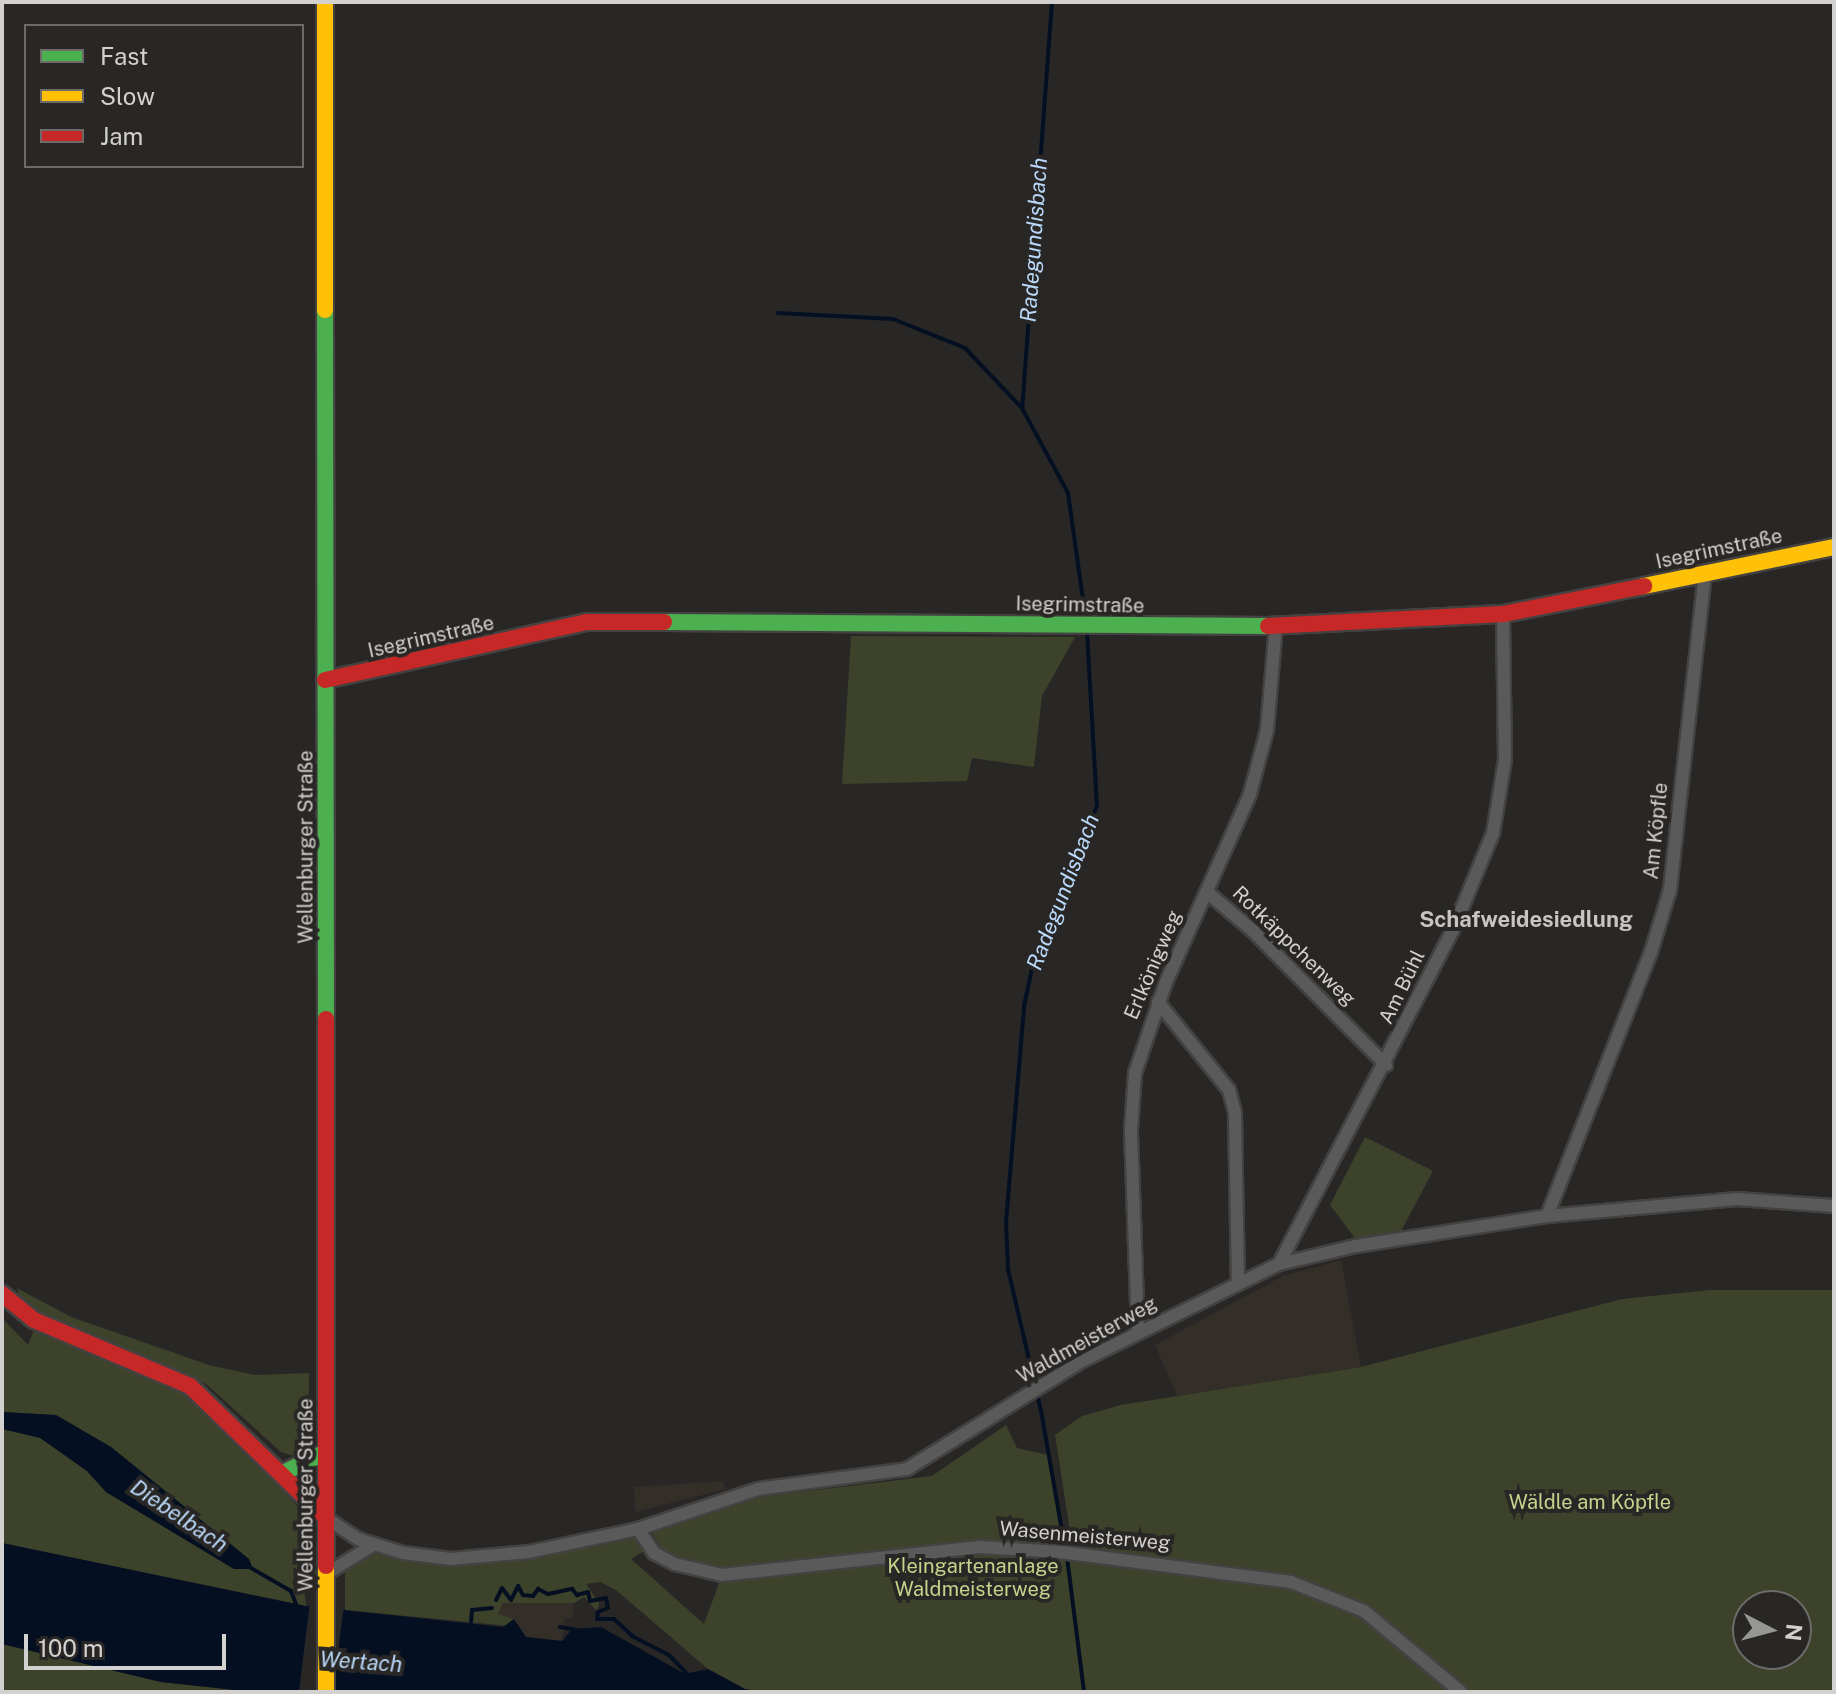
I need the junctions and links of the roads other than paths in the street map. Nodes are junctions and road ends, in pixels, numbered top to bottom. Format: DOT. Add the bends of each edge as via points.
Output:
graph roads {
  1 [pos="325,2"];
  2 [pos="1834,547"];
  3 [pos="1705,573"];
  4 [pos="1503,614"];
  5 [pos="1276,626"];
  6 [pos="325,680"];
  7 [pos="1207,892"];
  8 [pos="1158,1002"];
  9 [pos="1386,1065"];
  10 [pos="1834,1206"];
  11 [pos="1547,1216"];
  12 [pos="1279,1264"];
  13 [pos="1238,1284"];
  14 [pos="2,1294"];
  15 [pos="1138,1332"];
  16 [pos="326,1452"];
  17 [pos="281,1474"];
  18 [pos="326,1518"];
  19 [pos="638,1529"];
  20 [pos="373,1545"];
  21 [pos="326,1574"];
  22 [pos="326,1692"];
  23 [pos="1461,1692"];
  1 -- 6 [label="street, Wellenburger Straße"];
  2 -- 3 [label="street, Isegrimstraße"];
  3 -- 4 [label="street, Isegrimstraße"];
  3 -- 11 [label="street, Am Köpfle" via="1670,890 1651,952"];
  4 -- 5 [label="street, Isegrimstraße"];
  4 -- 9 [label="street, Am Bühl" via="1503,798 1474,882"];
  5 -- 6 [label="street, Isegrimstraße" via="587,622"];
  5 -- 7 [label="street, Erlkönigweg" via="1267,730 1256,773"];
  6 -- 16 [label="street, Wellenburger Straße"];
  7 -- 8 [label="street, Erlkönigweg"];
  7 -- 9 [label="street, Rotkäppchenweg"];
  8 -- 13 [label="street" via="1229,1090 1235,1113"];
  8 -- 15 [label="street, Erlkönigweg" via="1140,1052 1131,1121"];
  9 -- 12 [label="street, Am Bühl"];
  10 -- 11 [label="street, Waldmeisterweg" via="1737,1199"];
  11 -- 12 [label="street, Waldmeisterweg" via="1356,1246"];
  12 -- 13 [label="street, Waldmeisterweg"];
  13 -- 15 [label="street, Waldmeisterweg"];
  14 -- 17 [label="street" via="34,1320 190,1386"];
  15 -- 19 [label="street, Waldmeisterweg" via="907,1469 758,1489"];
  16 -- 17 [label="street"];
  16 -- 18 [label="street, Wellenburger Straße"];
  17 -- 18 [label="street"];
  18 -- 20 [label="street, Waldmeisterweg"];
  18 -- 21 [label="street, Wellenburger Straße"];
  19 -- 20 [label="street, Waldmeisterweg" via="529,1552 451,1559"];
  19 -- 23 [label="street, Wasenmeisterweg" via="654,1553 675,1564 722,1575 979,1547 1291,1582 1364,1611"];
  20 -- 21 [label="street"];
  21 -- 22 [label="street, Wellenburger Straße"];
}
